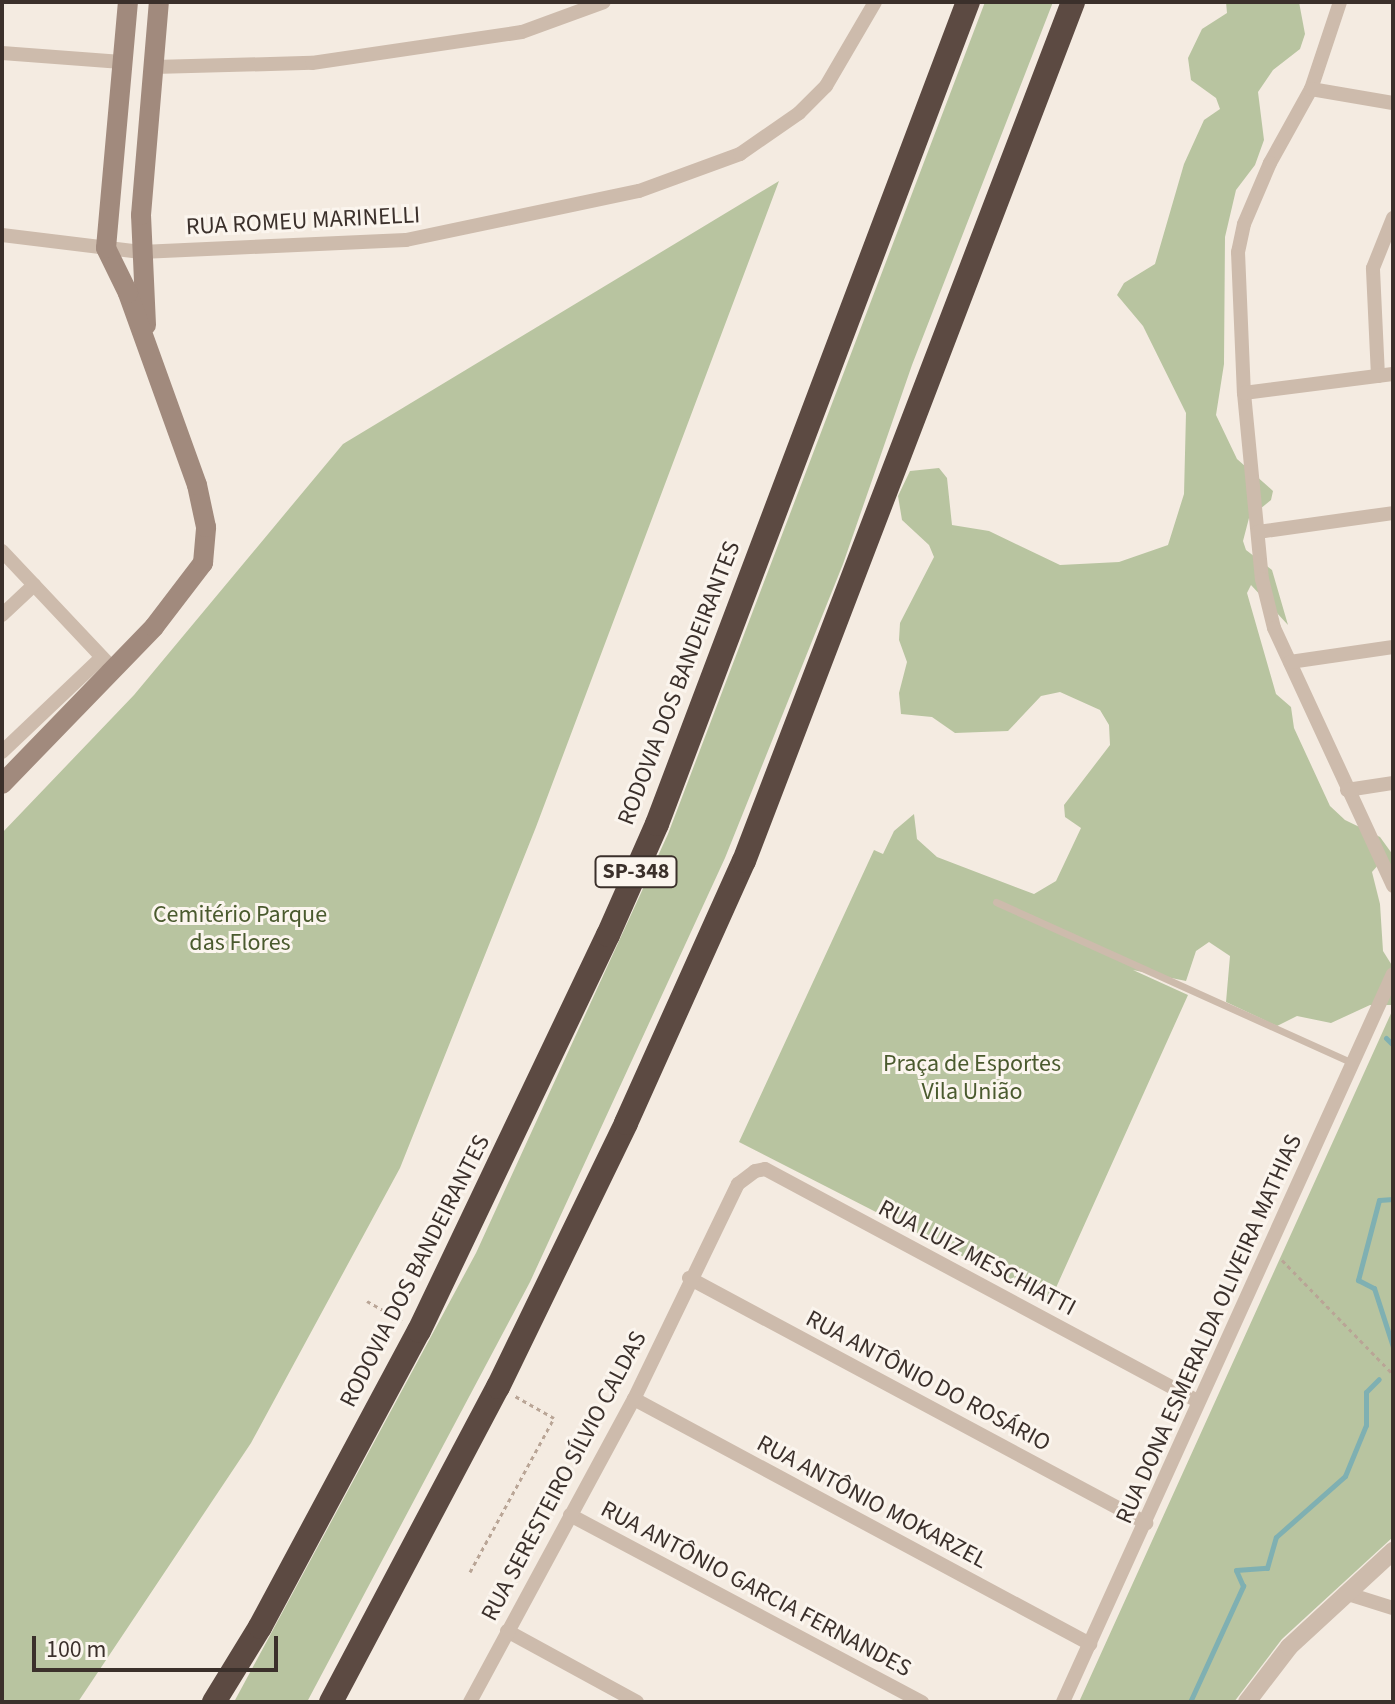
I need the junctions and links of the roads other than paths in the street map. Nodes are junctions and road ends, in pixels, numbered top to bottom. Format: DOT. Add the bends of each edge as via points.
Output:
graph roads {
  1 [pos="128,2"];
  2 [pos="159,2"];
  3 [pos="604,2"];
  4 [pos="875,2"];
  5 [pos="968,2"];
  6 [pos="1073,2"];
  7 [pos="1340,2"];
  8 [pos="2,53"];
  9 [pos="122,62"];
  10 [pos="154,67"];
  11 [pos="1311,89"];
  12 [pos="1393,103"];
  13 [pos="1393,218"];
  14 [pos="2,235"];
  15 [pos="1388,242"];
  16 [pos="106,248"];
  17 [pos="141,252"];
  18 [pos="147,348"];
  19 [pos="1386,375"];
  20 [pos="1244,393"];
  21 [pos="1393,513"];
  22 [pos="1258,532"];
  23 [pos="2,551"];
  24 [pos="34,585"];
  25 [pos="2,615"];
  26 [pos="1393,647"];
  27 [pos="1290,662"];
  28 [pos="108,664"];
  29 [pos="2,752"];
  30 [pos="1393,783"];
  31 [pos="2,784"];
  32 [pos="1347,790"];
  33 [pos="1393,886"];
  34 [pos="996,902"];
  35 [pos="1393,974"];
  36 [pos="1352,1063"];
  37 [pos="738,1184"];
  38 [pos="689,1278"];
  39 [pos="634,1399"];
  40 [pos="1197,1401"];
  41 [pos="570,1515"];
  42 [pos="1146,1523"];
  43 [pos="1393,1551"];
  44 [pos="1345,1593"];
  45 [pos="1393,1608"];
  46 [pos="507,1631"];
  47 [pos="1090,1644"];
  48 [pos="214,1702"];
  49 [pos="331,1702"];
  50 [pos="470,1702"];
  51 [pos="637,1702"];
  52 [pos="922,1702"];
  53 [pos="1063,1702"];
  54 [pos="1247,1702"];
  1 -- 9 [label="main road"];
  2 -- 10 [label="main road"];
  3 -- 10 [label="street" via="522,32 312,63"];
  4 -- 17 [label="street, RUA ROMEU MARINELLI" via="826,86 799,113 740,154 639,191 406,240"];
  5 -- 48 [label="highway, RODOVIA DOS BANDEIRANTES / SP-348" via="657,824 419,1331 268,1614"];
  6 -- 49 [label="highway" via="744,861 626,1123 498,1387"];
  7 -- 11 [label="street"];
  8 -- 9 [label="street"];
  9 -- 16 [label="main road"];
  10 -- 17 [label="main road"];
  11 -- 12 [label="street"];
  11 -- 20 [label="street" via="1244,224 1238,252"];
  13 -- 15 [label="street"];
  14 -- 16 [label="street, RUA ROMEU MARINELLI"];
  15 -- 19 [label="street" via="1373,268"];
  16 -- 17 [label="street, RUA ROMEU MARINELLI"];
  16 -- 18 [label="main road"];
  17 -- 18 [label="main road"];
  18 -- 28 [label="main road" via="197,485 206,527 203,563"];
  19 -- 20 [label="street"];
  20 -- 22 [label="street"];
  21 -- 22 [label="street"];
  22 -- 27 [label="street" via="1274,628"];
  23 -- 24 [label="street"];
  24 -- 25 [label="street"];
  24 -- 28 [label="street"];
  26 -- 27 [label="street"];
  27 -- 32 [label="street"];
  28 -- 29 [label="street"];
  28 -- 31 [label="main road"];
  30 -- 32 [label="street"];
  32 -- 33 [label="street"];
  34 -- 36 [label="lane"];
  35 -- 36 [label="street, RUA DONA ESMERALDA OLIVEIRA MATHIAS"];
  36 -- 40 [label="street, RUA DONA ESMERALDA OLIVEIRA MATHIAS"];
  37 -- 38 [label="street, RUA SERESTEIRO SÍLVIO CALDAS"];
  37 -- 40 [label="street, RUA LUIZ MESCHIATTI" via="747,1174 765,1169"];
  38 -- 39 [label="street, RUA SERESTEIRO SÍLVIO CALDAS"];
  38 -- 42 [label="street, RUA ANTÔNIO DO ROSÁRIO"];
  39 -- 41 [label="street, RUA SERESTEIRO SÍLVIO CALDAS"];
  39 -- 47 [label="street, RUA ANTÔNIO MOKARZEL"];
  40 -- 42 [label="street, RUA DONA ESMERALDA OLIVEIRA MATHIAS"];
  41 -- 46 [label="street, RUA SERESTEIRO SÍLVIO CALDAS"];
  41 -- 52 [label="street, RUA ANTÔNIO GARCIA FERNANDES"];
  42 -- 47 [label="street, RUA DONA ESMERALDA OLIVEIRA MATHIAS"];
  43 -- 44 [label="street"];
  44 -- 45 [label="street"];
  44 -- 54 [label="street" via="1274,1664"];
  46 -- 50 [label="street, RUA SERESTEIRO SÍLVIO CALDAS"];
  46 -- 51 [label="street"];
  47 -- 53 [label="street, RUA DONA ESMERALDA OLIVEIRA MATHIAS"];
}
